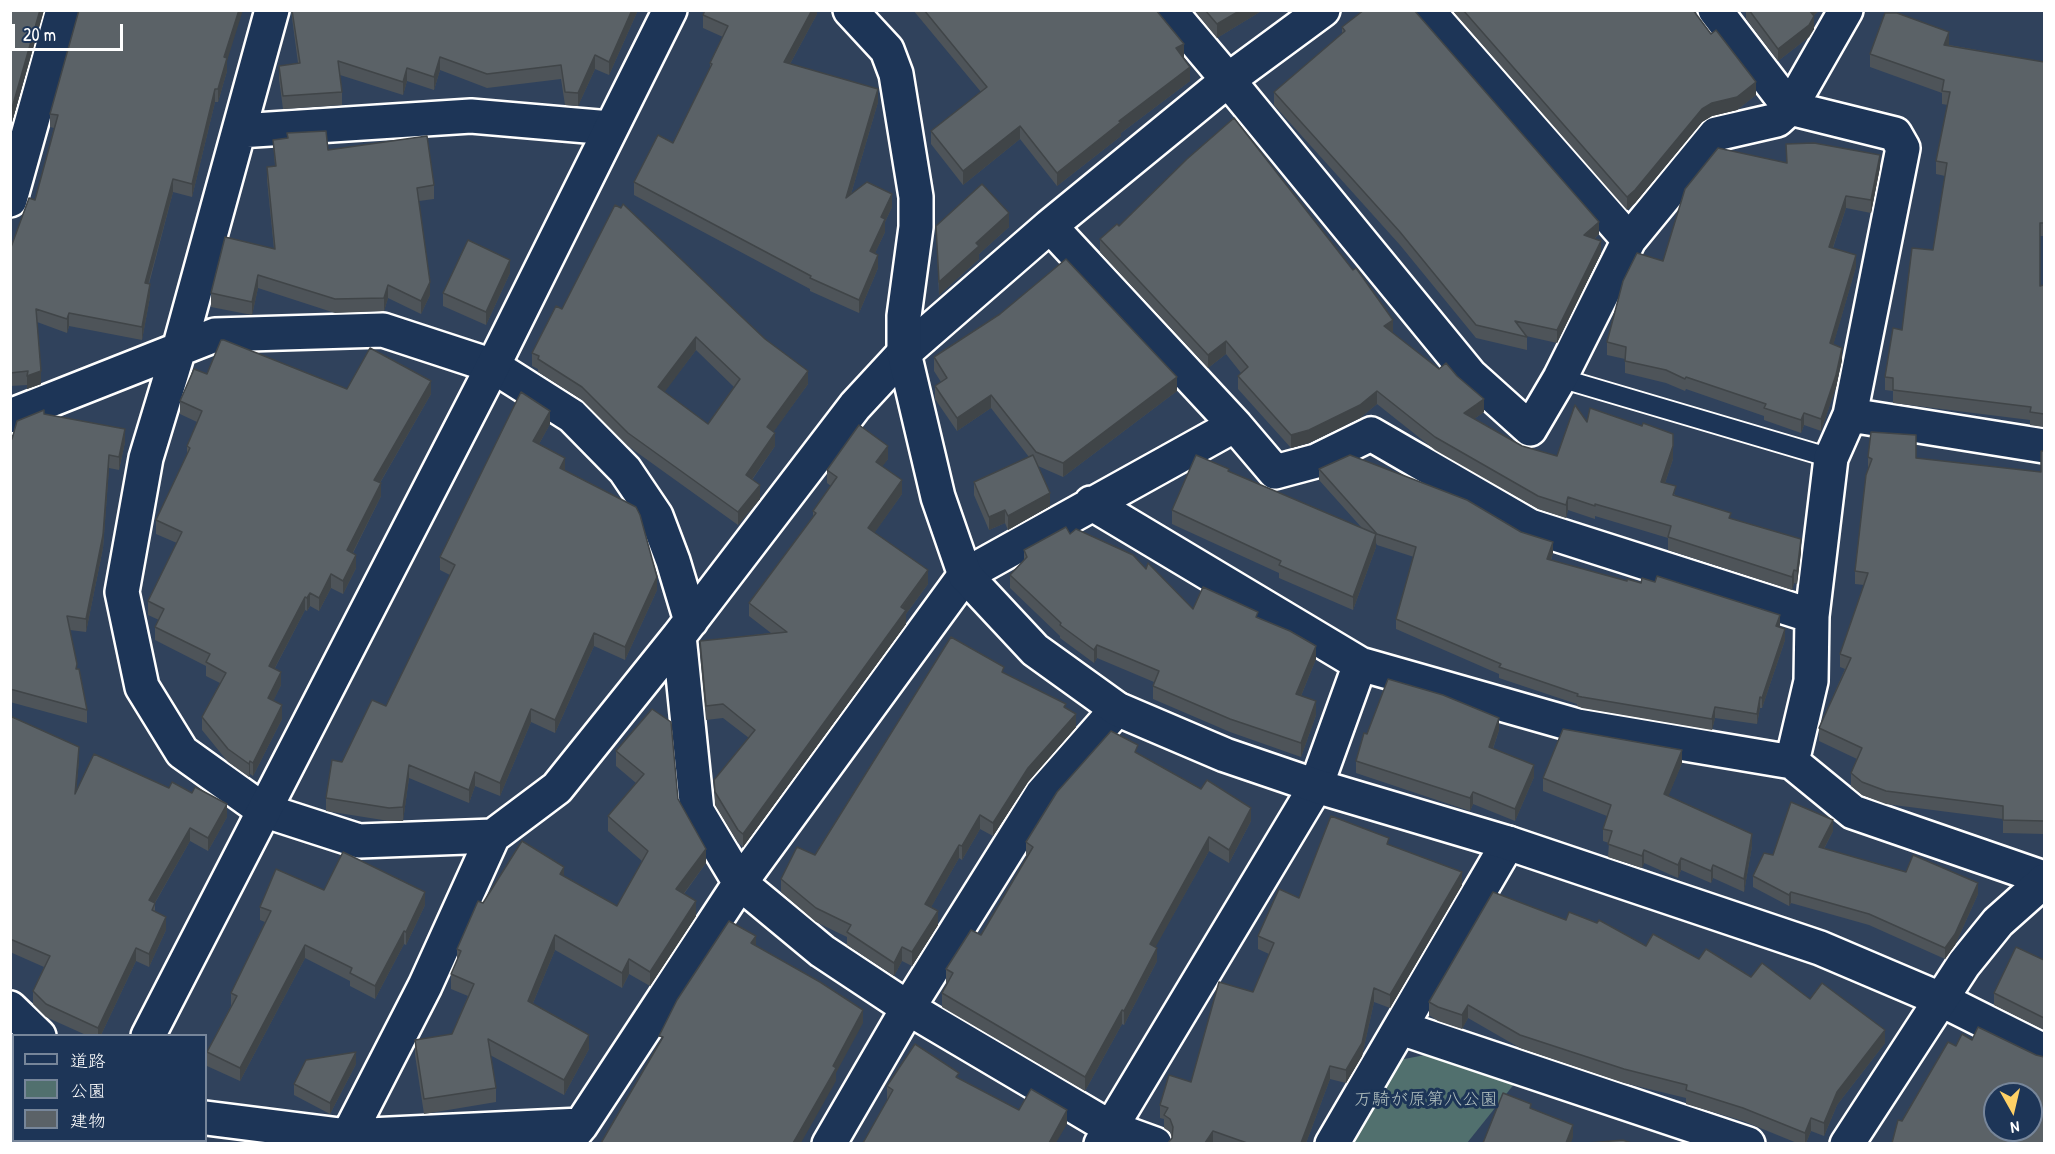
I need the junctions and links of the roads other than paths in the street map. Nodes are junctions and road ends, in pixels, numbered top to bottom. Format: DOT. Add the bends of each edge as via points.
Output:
graph roads {
  1 [pos="63,10"];
  2 [pos="272,10"];
  3 [pos="670,10"];
  4 [pos="850,10"];
  5 [pos="1169,10"];
  6 [pos="1323,10"];
  7 [pos="1427,10"];
  8 [pos="1715,10"];
  9 [pos="1846,10"];
  10 [pos="1228,80"];
  11 [pos="1790,108"];
  12 [pos="610,128"];
  13 [pos="239,131"];
  14 [pos="10,200"];
  15 [pos="1050,226"];
  16 [pos="1629,240"];
  17 [pos="179,349"];
  18 [pos="904,353"];
  19 [pos="493,366"];
  20 [pos="1560,378"];
  21 [pos="1850,415"];
  22 [pos="10,416"];
  23 [pos="1235,425"];
  24 [pos="2044,446"];
  25 [pos="1831,458"];
  26 [pos="1091,503"];
  27 [pos="965,575"];
  28 [pos="1812,616"];
  29 [pos="685,628"];
  30 [pos="1360,664"];
  31 [pos="1117,709"];
  32 [pos="1792,762"];
  33 [pos="1316,786"];
  34 [pos="263,810"];
  35 [pos="493,836"];
  36 [pos="1508,843"];
  37 [pos="2044,880"];
  38 [pos="740,883"];
  39 [pos="1940,999"];
  40 [pos="10,1008"];
  41 [pos="908,1008"];
  42 [pos="1401,1028"];
  43 [pos="38,1034"];
  44 [pos="149,1034"];
  45 [pos="2044,1051"];
  46 [pos="207,1118"];
  47 [pos="573,1134"];
  48 [pos="348,1136"];
  49 [pos="1106,1136"];
  50 [pos="829,1143"];
  51 [pos="1155,1143"];
  52 [pos="1332,1143"];
  53 [pos="1748,1143"];
  54 [pos="1846,1143"];
  1 -- 14 [label="street"];
  2 -- 13 [label="street"];
  3 -- 12 [label="street"];
  4 -- 18 [label="street" via="887,50 898,86 916,227 904,316"];
  5 -- 10 [label="street"];
  6 -- 10 [label="street"];
  7 -- 16 [label="street"];
  8 -- 11 [label="street"];
  9 -- 11 [label="street"];
  10 -- 15 [label="street"];
  10 -- 20 [label="street" via="1470,375 1530,429"];
  11 -- 16 [label="street" via="1777,120 1716,134"];
  11 -- 21 [label="street" via="1895,134 1903,148"];
  12 -- 13 [label="street" via="471,116"];
  12 -- 19 [label="street"];
  13 -- 17 [label="street"];
  15 -- 18 [label="street"];
  15 -- 23 [label="street"];
  16 -- 20 [label="street"];
  17 -- 19 [label="street" via="215,335 383,330"];
  17 -- 22 [label="street"];
  17 -- 34 [label="street" via="146,458 122,592 142,687 182,752"];
  18 -- 27 [label="street" via="938,497"];
  18 -- 29 [label="street" via="855,406"];
  19 -- 29 [label="street" via="572,416 625,470 656,516 673,561"];
  19 -- 34 [label="street"];
  20 -- 25 [label="lane"];
  21 -- 24 [label="street"];
  21 -- 25 [label="street"];
  23 -- 26 [label="street"];
  23 -- 28 [label="street" via="1275,472 1316,460 1371,434 1530,526"];
  25 -- 28 [label="street"];
  26 -- 27 [label="street"];
  26 -- 30 [label="street"];
  27 -- 31 [label="street" via="1035,650"];
  27 -- 38 [label="street"];
  28 -- 32 [label="street" via="1811,681"];
  29 -- 35 [label="street" via="557,788"];
  29 -- 38 [label="street" via="697,811"];
  30 -- 32 [label="street" via="1578,726"];
  30 -- 33 [label="street"];
  31 -- 33 [label="street" via="1226,755"];
  31 -- 41 [label="street" via="1042,794"];
  32 -- 37 [label="street" via="1853,812"];
  33 -- 36 [label="street"];
  33 -- 49 [label="street"];
  34 -- 35 [label="street" via="359,840"];
  34 -- 44 [label="street"];
  35 -- 48 [label="street" via="425,986"];
  36 -- 39 [label="street" via="1820,948"];
  36 -- 42 [label="street"];
  37 -- 39 [label="street" via="1998,922"];
  38 -- 41 [label="street" via="822,951"];
  38 -- 47 [label="street"];
  39 -- 45 [label="street"];
  39 -- 54 [label="street"];
  40 -- 43 [label="street"];
  41 -- 49 [label="street"];
  41 -- 50 [label="street"];
  42 -- 52 [label="street"];
  42 -- 53 [label="street"];
  46 -- 48 [label="street"];
  47 -- 48 [label="street"];
  49 -- 51 [label="street"];
}
